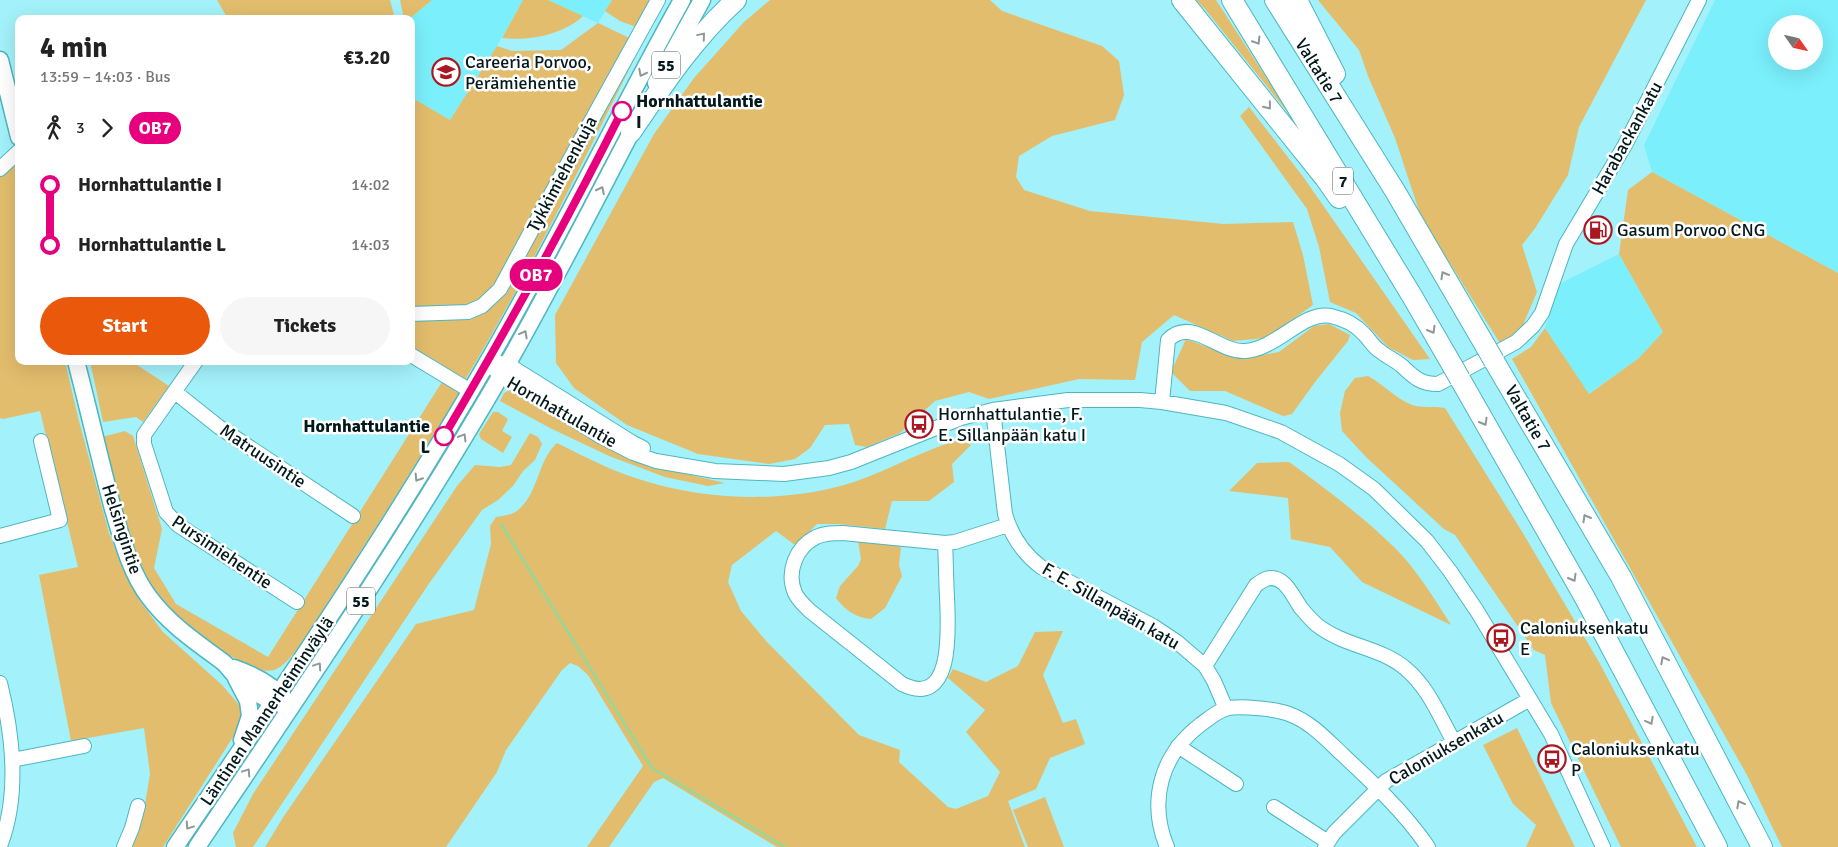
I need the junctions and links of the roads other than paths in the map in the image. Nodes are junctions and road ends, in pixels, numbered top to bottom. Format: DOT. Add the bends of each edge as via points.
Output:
graph roads {
  1 [pos="658,0"];
  2 [pos="682,0"];
  3 [pos="702,0"];
  4 [pos="736,0"];
  5 [pos="1182,0"];
  6 [pos="1232,0"];
  7 [pos="1275,0"];
  8 [pos="1297,0"];
  9 [pos="1699,0"];
  10 [pos="0,60"];
  11 [pos="4,94"];
  12 [pos="15,126"];
  13 [pos="632,132"];
  14 [pos="15,155"];
  15 [pos="0,169"];
  16 [pos="1395,191"];
  17 [pos="1412,296"];
  18 [pos="415,314"];
  19 [pos="415,357"];
  20 [pos="488,361"];
  21 [pos="77,365"];
  22 [pos="193,365"];
  23 [pos="503,370"];
  24 [pos="464,387"];
  25 [pos="175,392"];
  26 [pos="1162,402"];
  27 [pos="993,410"];
  28 [pos="41,441"];
  29 [pos="352,516"];
  30 [pos="1008,525"];
  31 [pos="0,536"];
  32 [pos="945,543"];
  33 [pos="297,602"];
  34 [pos="224,664"];
  35 [pos="1204,666"];
  36 [pos="236,676"];
  37 [pos="0,683"];
  38 [pos="276,698"];
  39 [pos="1530,699"];
  40 [pos="291,707"];
  41 [pos="1226,709"];
  42 [pos="1454,742"];
  43 [pos="84,746"];
  44 [pos="1178,746"];
  45 [pos="236,757"];
  46 [pos="12,760"];
  47 [pos="1236,784"];
  48 [pos="1378,789"];
  49 [pos="138,806"];
  50 [pos="1274,807"];
  51 [pos="1326,845"];
  52 [pos="0,846"];
  53 [pos="124,847"];
  54 [pos="175,847"];
  55 [pos="197,847"];
  56 [pos="1167,847"];
  57 [pos="1428,847"];
  58 [pos="1603,847"];
  59 [pos="1717,847"];
  60 [pos="1762,847"];
  1 -- 18 [label="street, Tykkimiehenkuja" via="500,289 482,306 468,312"];
  2 -- 20 [label="main road, Läntinen Mannerheiminväylä / 55, one-way"];
  3 -- 13 [label="main road, Läntinen Mannerheiminväylä / 55"];
  13 -- 4 [label="highway, one-way" via="673,71"];
  5 -- 17 [label="highway, one-way" via="1325,178"];
  6 -- 17 [label="highway, Valtatie 7 / 7, one-way"];
  7 -- 16 [label="highway, Valtatie 7 / 7"];
  8 -- 16 [label="highway"];
  9 -- 26 [label="street, Harabackankatu" via="1625,145 1566,244 1542,313 1516,342 1438,384 1427,384 1379,351 1352,325 1331,316 1310,318 1269,344 1246,351 1234,350 1187,331 1178,332 1168,340"];
  10 -- 11 [label="main road"];
  11 -- 12 [label="main road"];
  23 -- 13 [label="main road, Läntinen Mannerheiminväylä / 55, one-way"];
  14 -- 15 [label="street"];
  60 -- 16 [label="highway, Valtatie 7 / 7, one-way" via="1621,577"];
  17 -- 59 [label="highway, Valtatie 7 / 7, one-way" via="1585,598"];
  19 -- 24 [label="street"];
  20 -- 23 [label="street, Hornhattulantie"];
  20 -- 38 [label="main road, Läntinen Mannerheiminväylä / 55, one-way" via="436,451"];
  21 -- 34 [label="main road, Helsingintie" via="122,541 136,575 166,617"];
  22 -- 25 [label="street, Pursimiehentie"];
  23 -- 27 [label="street, Hornhattulantie" via="552,406 633,453 656,461 738,473 784,474 829,468 961,418"];
  40 -- 23 [label="main road, Läntinen Mannerheiminväylä / 55, one-way" via="389,558"];
  25 -- 29 [label="street, Matruusintie" via="219,427"];
  25 -- 33 [label="street, Pursimiehentie" via="144,435 166,512 178,525"];
  26 -- 27 [label="street, Hornhattulantie" via="1068,400"];
  26 -- 39 [label="street, Hornhattulantie" via="1226,413 1282,432 1374,489 1427,541 1450,571"];
  27 -- 30 [label="street, F. E. Sillanpään katu"];
  28 -- 31 [label="street" via="60,520"];
  30 -- 32 [label="street"];
  30 -- 35 [label="street, F. E. Sillanpään katu" via="1026,553 1041,567 1153,626"];
  32 -- 32 [label="street" via="843,533 818,536 796,556 792,585 800,602 902,684 918,690 926,688 942,669 948,642"];
  34 -- 36 [label="main road, Helsingintie"];
  34 -- 38 [label="main road, Helsingintie" via="255,676"];
  35 -- 41 [label="street, F. E. Sillanpään katu"];
  35 -- 42 [label="street" via="1256,585 1266,578 1282,581 1306,614 1332,636 1396,661 1407,670 1427,693"];
  36 -- 38 [label="main road, Helsingintie"];
  36 -- 45 [label="main road, Helsingintie" via="248,701 250,716"];
  37 -- 46 [label="street"];
  38 -- 40 [label="main road, Helsingintie"];
  38 -- 45 [label="main road, Läntinen Mannerheiminväylä"];
  39 -- 42 [label="street, Caloniuksenkatu"];
  39 -- 58 [label="street, Hornhattulantie" via="1552,734"];
  55 -- 40 [label="main road, Läntinen Mannerheiminväylä, one-way"];
  41 -- 44 [label="street" via="1204,722"];
  41 -- 48 [label="street" via="1254,707 1289,714 1315,729"];
  42 -- 48 [label="street, Caloniuksenkatu" via="1386,781"];
  43 -- 46 [label="street"];
  44 -- 47 [label="street"];
  44 -- 56 [label="street" via="1164,771 1159,799 1158,812"];
  45 -- 54 [label="main road, Läntinen Mannerheiminväylä, one-way"];
  46 -- 52 [label="street" via="8,822"];
  48 -- 51 [label="street, Caloniuksenkatu"];
  48 -- 57 [label="street"];
  49 -- 53 [label="street"];
  50 -- 51 [label="street"];
}
